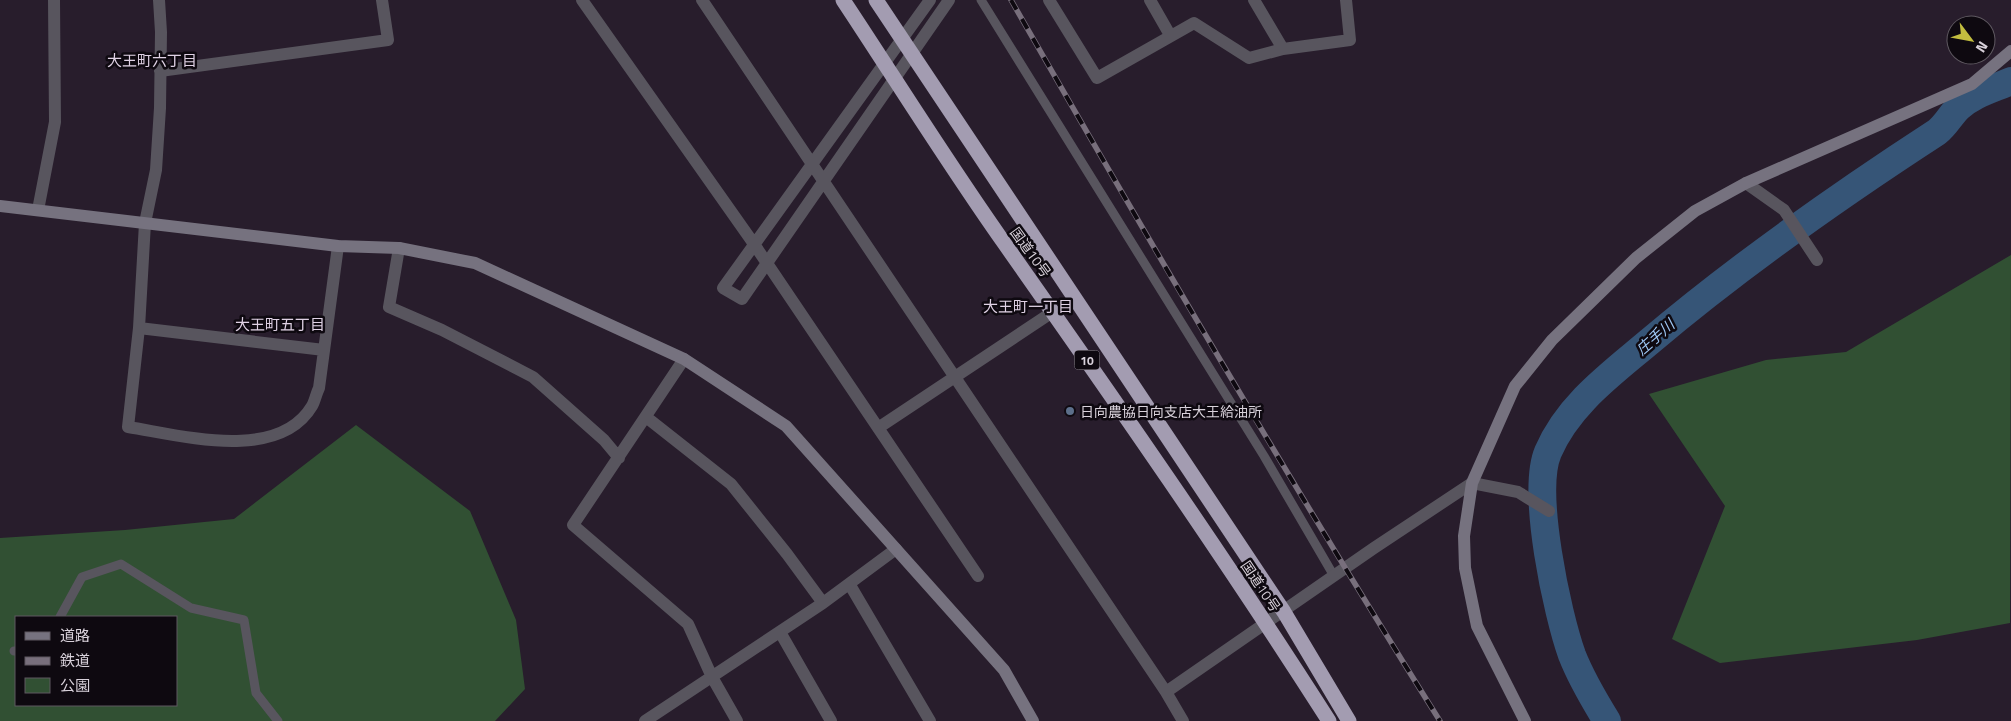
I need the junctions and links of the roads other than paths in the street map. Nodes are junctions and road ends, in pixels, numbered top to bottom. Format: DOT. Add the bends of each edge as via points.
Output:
graph roads {
  1 [pos="54,0"];
  2 [pos="159,0"];
  3 [pos="382,0"];
  4 [pos="582,0"];
  5 [pos="702,0"];
  6 [pos="843,0"];
  7 [pos="876,0"];
  8 [pos="930,0"];
  9 [pos="949,0"];
  10 [pos="981,0"];
  11 [pos="1049,0"];
  12 [pos="1150,0"];
  13 [pos="1254,0"];
  14 [pos="1346,0"];
  15 [pos="1170,35"];
  16 [pos="902,38"];
  17 [pos="1283,48"];
  18 [pos="2011,51"];
  19 [pos="913,52"];
  20 [pos="886,64"];
  21 [pos="160,71"];
  22 [pos="895,78"];
  23 [pos="814,164"];
  24 [pos="824,180"];
  25 [pos="1746,183"];
  26 [pos="0,206"];
  27 [pos="38,210"];
  28 [pos="145,223"];
  29 [pos="754,244"];
  30 [pos="338,246"];
  31 [pos="399,248"];
  32 [pos="1817,260"];
  33 [pos="767,262"];
  34 [pos="1054,311"];
  35 [pos="139,328"];
  36 [pos="324,350"];
  37 [pos="684,359"];
  38 [pos="955,376"];
  39 [pos="646,417"];
  40 [pos="878,428"];
  41 [pos="619,458"];
  42 [pos="1472,482"];
  43 [pos="1549,511"];
  44 [pos="896,550"];
  45 [pos="978,576"];
  46 [pos="1334,576"];
  47 [pos="850,585"];
  48 [pos="823,603"];
  49 [pos="1284,612"];
  50 [pos="61,616"];
  51 [pos="1266,623"];
  52 [pos="780,632"];
  53 [pos="712,678"];
  54 [pos="1166,692"];
  55 [pos="651,719"];
  56 [pos="278,721"];
  57 [pos="737,721"];
  58 [pos="831,721"];
  59 [pos="930,721"];
  60 [pos="1033,721"];
  61 [pos="1183,721"];
  62 [pos="1329,721"];
  63 [pos="1349,721"];
  64 [pos="1525,721"];
  1 -- 27 [label="street" via="55,122"];
  2 -- 21 [label="street"];
  3 -- 21 [label="street" via="388,40"];
  4 -- 29 [label="street"];
  5 -- 23 [label="street"];
  6 -- 20 [label="highway, 国道10号 / 10"];
  7 -- 16 [label="highway, 国道10号 / 10"];
  8 -- 16 [label="street"];
  9 -- 19 [label="street"];
  10 -- 46 [label="lane" via="1258,447"];
  11 -- 15 [label="street" via="1097,78"];
  12 -- 15 [label="street"];
  13 -- 17 [label="street"];
  14 -- 17 [label="street" via="1350,40"];
  15 -- 17 [label="street" via="1194,23 1249,58"];
  16 -- 19 [label="highway, 国道10号 / 10"];
  16 -- 20 [label="street"];
  18 -- 25 [label="street" via="1972,84"];
  19 -- 22 [label="street"];
  19 -- 49 [label="highway, 国道10号 / 10"];
  20 -- 22 [label="highway, 国道10号 / 10"];
  20 -- 23 [label="street"];
  21 -- 28 [label="street" via="156,170"];
  22 -- 24 [label="street"];
  22 -- 34 [label="highway, 国道10号 / 10" via="1002,240"];
  23 -- 24 [label="street"];
  23 -- 29 [label="street"];
  24 -- 33 [label="street"];
  24 -- 38 [label="street"];
  25 -- 32 [label="street" via="1784,210"];
  25 -- 42 [label="street" via="1696,211 1636,258 1552,340 1515,386"];
  26 -- 27 [label="street"];
  27 -- 28 [label="street"];
  28 -- 30 [label="street"];
  28 -- 35 [label="street"];
  29 -- 33 [label="street"];
  29 -- 33 [label="street" via="723,288 742,299"];
  30 -- 31 [label="street"];
  30 -- 36 [label="street"];
  31 -- 37 [label="street" via="475,263"];
  31 -- 41 [label="street" via="389,307 533,377 604,440"];
  33 -- 40 [label="street"];
  34 -- 38 [label="street"];
  34 -- 51 [label="highway, 国道10号 / 10"];
  35 -- 36 [label="street"];
  35 -- 36 [label="street" via="128,427 223,441 256,440 290,428 312,406"];
  37 -- 39 [label="street"];
  37 -- 44 [label="street" via="786,426"];
  38 -- 40 [label="street"];
  38 -- 54 [label="street"];
  39 -- 41 [label="street"];
  39 -- 48 [label="street" via="731,484"];
  40 -- 45 [label="street"];
  41 -- 53 [label="street" via="573,525 688,624"];
  42 -- 43 [label="street" via="1518,492"];
  42 -- 46 [label="street"];
  42 -- 64 [label="street" via="1464,536 1465,568 1477,626"];
  44 -- 47 [label="street"];
  44 -- 60 [label="street" via="1004,670"];
  46 -- 49 [label="street"];
  47 -- 48 [label="street"];
  47 -- 59 [label="street"];
  48 -- 52 [label="street"];
  49 -- 51 [label="street"];
  49 -- 63 [label="highway, 国道10号 / 10"];
  50 -- 56 [label="lane" via="82,577 121,564 192,608 244,620 256,693"];
  51 -- 54 [label="street"];
  51 -- 62 [label="highway, 国道10号 / 10"];
  52 -- 53 [label="street"];
  52 -- 58 [label="street"];
  53 -- 55 [label="street"];
  53 -- 57 [label="street"];
  54 -- 61 [label="street"];
}
